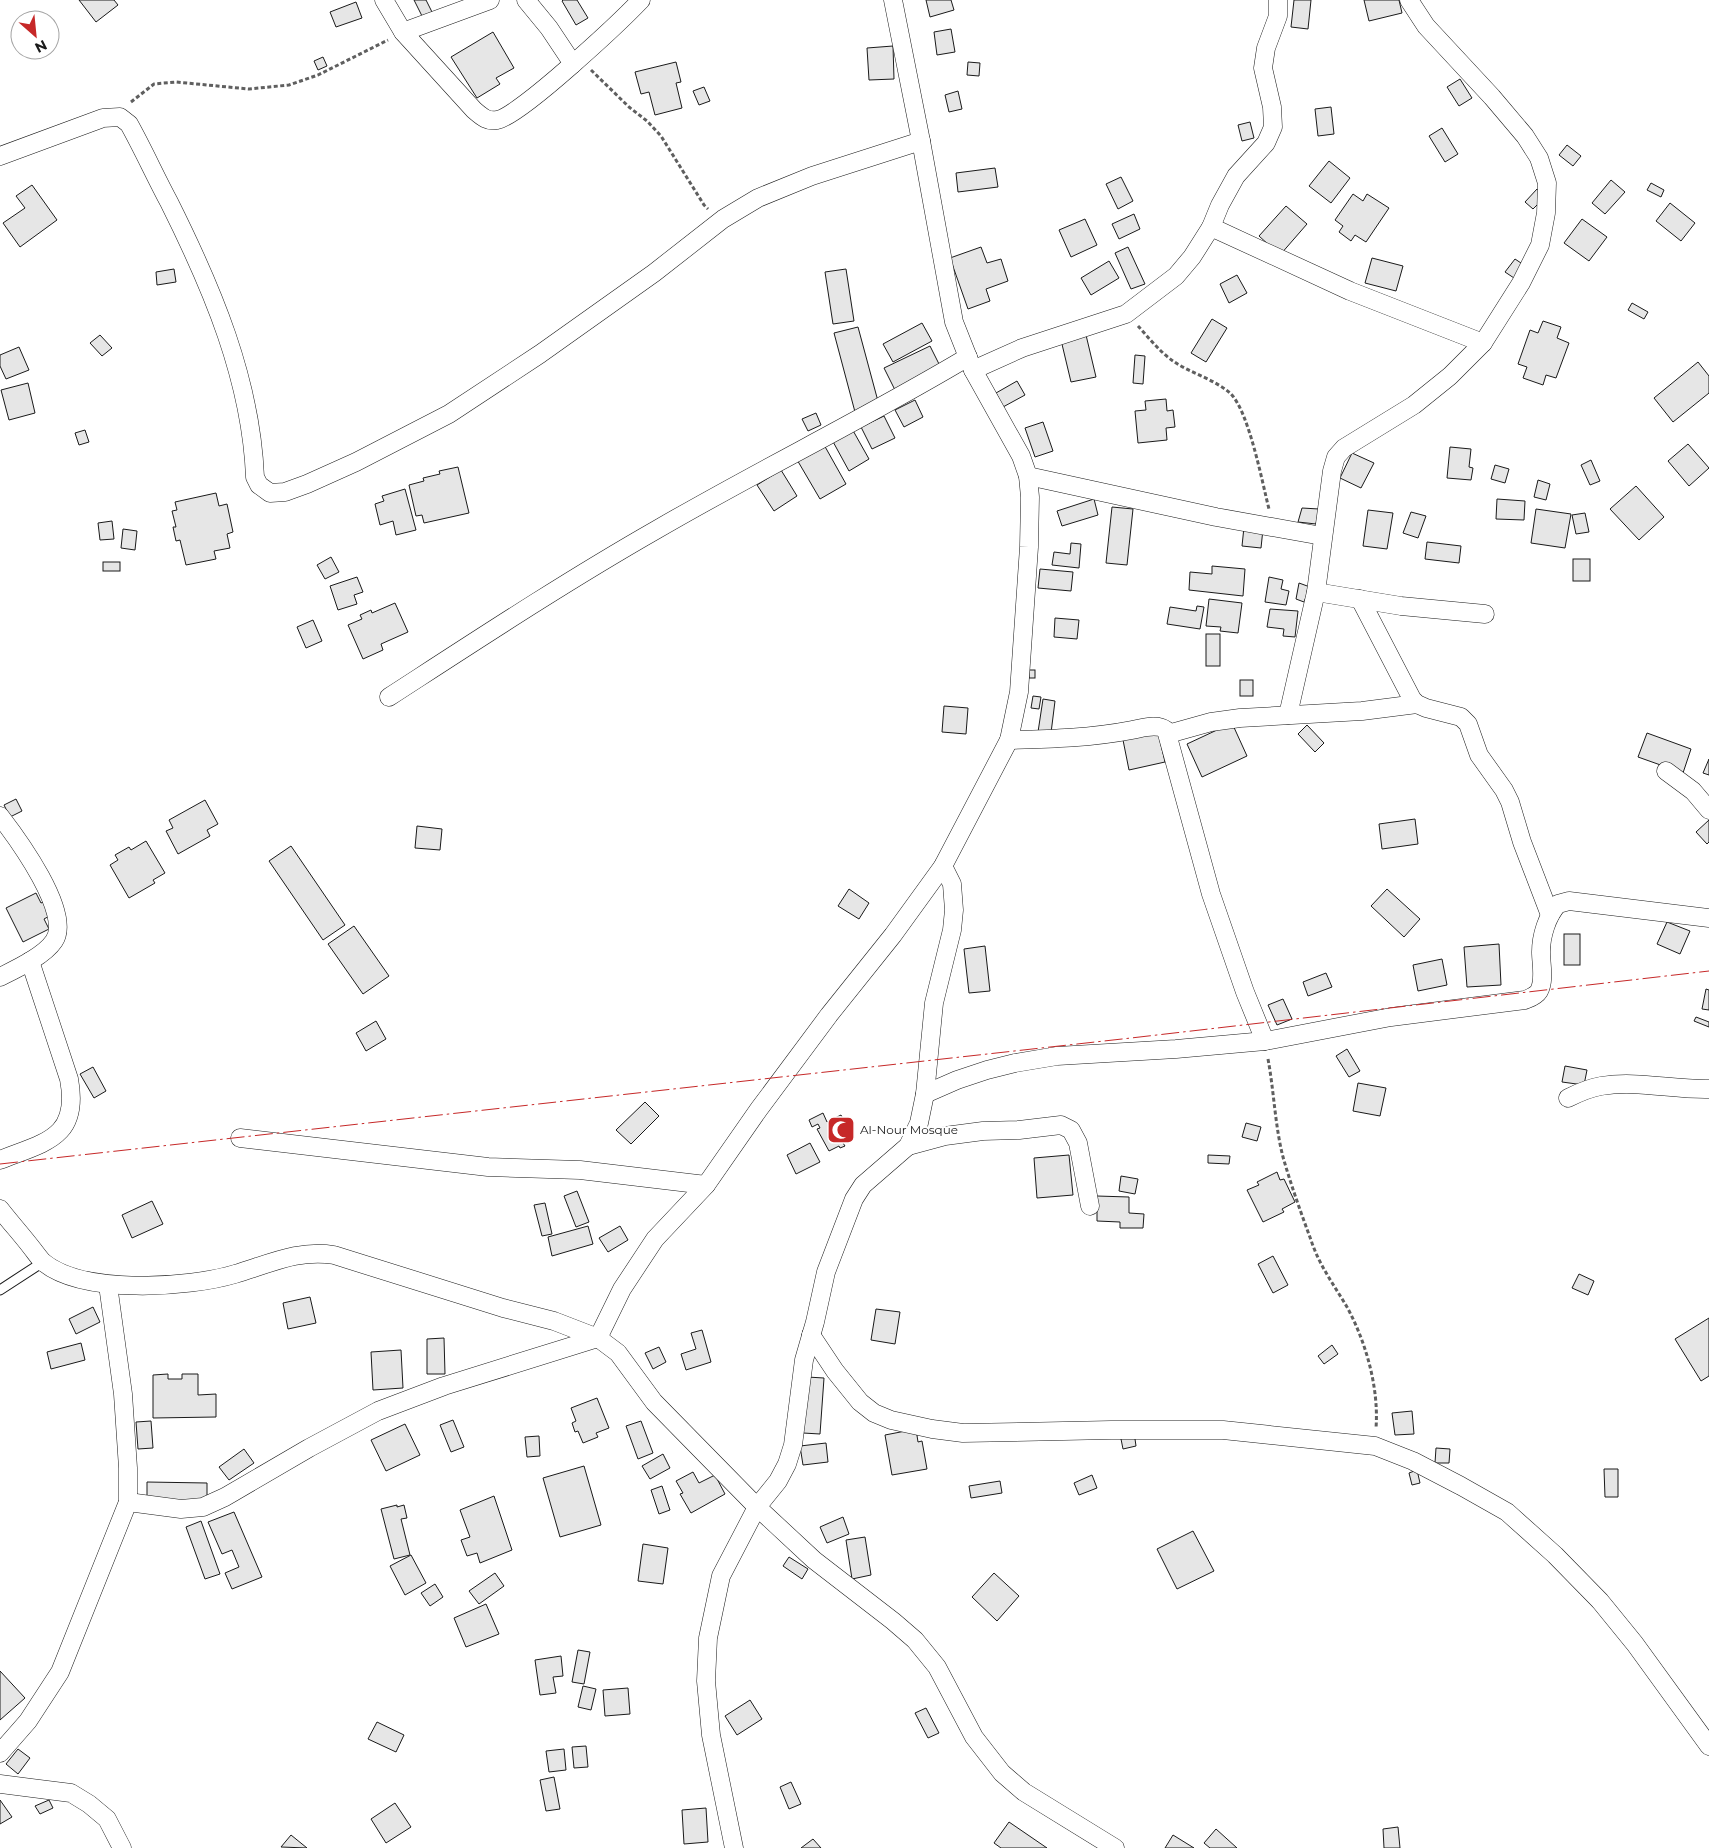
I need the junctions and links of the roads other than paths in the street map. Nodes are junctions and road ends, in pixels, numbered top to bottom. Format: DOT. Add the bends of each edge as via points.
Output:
graph roads {
  1 [pos="384,0"];
  2 [pos="490,0"];
  3 [pos="526,0"];
  4 [pos="641,0"];
  5 [pos="893,0"];
  6 [pos="1278,0"];
  7 [pos="1409,0"];
  8 [pos="403,32"];
  9 [pos="575,61"];
  10 [pos="921,141"];
  11 [pos="0,156"];
  12 [pos="1211,227"];
  13 [pos="1483,343"];
  14 [pos="970,363"];
  15 [pos="1028,476"];
  16 [pos="1322,536"];
  17 [pos="1316,592"];
  18 [pos="1360,599"];
  19 [pos="1484,614"];
  20 [pos="389,697"];
  21 [pos="1417,704"];
  22 [pos="1288,715"];
  23 [pos="1168,734"];
  24 [pos="1008,740"];
  25 [pos="1666,771"];
  26 [pos="1709,810"];
  27 [pos="0,816"];
  28 [pos="943,866"];
  29 [pos="1550,915"];
  30 [pos="1709,918"];
  31 [pos="30,961"];
  32 [pos="0,977"];
  33 [pos="1265,1042"];
  34 [pos="1709,1089"];
  35 [pos="925,1094"];
  36 [pos="1568,1098"];
  37 [pos="240,1138"];
  38 [pos="908,1146"];
  39 [pos="0,1160"];
  40 [pos="706,1185"];
  41 [pos="1090,1206"];
  42 [pos="0,1209"];
  43 [pos="43,1262"];
  44 [pos="108,1285"];
  45 [pos="0,1290"];
  46 [pos="811,1335"];
  47 [pos="598,1338"];
  48 [pos="128,1502"];
  49 [pos="757,1507"];
  50 [pos="1709,1746"];
  51 [pos="0,1753"];
  52 [pos="0,1784"];
  53 [pos="122,1848"];
  54 [pos="734,1848"];
  55 [pos="1115,1848"];
  1 -- 8 [label="street"];
  2 -- 8 [label="street"];
  3 -- 9 [label="street"];
  4 -- 9 [label="street"];
  5 -- 10 [label="street"];
  6 -- 12 [label="street" via="1278,16 1266,48 1263,68 1273,127 1266,144 1236,176"];
  7 -- 13 [label="street" via="1426,26 1525,136 1539,158 1547,183 1540,245"];
  8 -- 9 [label="street" via="474,110 490,121 504,119"];
  10 -- 11 [label="street" via="812,176 758,198 723,219 540,354 449,414 356,462 284,492 270,492 258,485 254,477 249,417 214,299 191,246 128,124 116,116 103,118"];
  10 -- 14 [label="street" via="954,322"];
  12 -- 13 [label="street" via="1350,291"];
  12 -- 14 [label="street" via="1176,276 1126,314"];
  13 -- 16 [label="street" via="1414,405 1339,452 1332,471"];
  14 -- 15 [label="street" via="1021,456"];
  14 -- 20 [label="street" via="920,386 656,530"];
  15 -- 16 [label="street" via="1216,518"];
  15 -- 24 [label="street" via="1029,547 1021,675"];
  16 -- 17 [label="street"];
  17 -- 18 [label="street"];
  17 -- 22 [label="street"];
  18 -- 19 [label="street"];
  18 -- 21 [label="street"];
  21 -- 22 [label="street"];
  21 -- 29 [label="street" via="1461,717 1468,724 1479,755 1510,802"];
  22 -- 23 [label="street" via="1211,722"];
  23 -- 24 [label="street" via="1164,727 1156,726 1064,739"];
  23 -- 33 [label="street" via="1211,894"];
  24 -- 28 [label="street"];
  25 -- 26 [label="street" via="1693,791"];
  27 -- 31 [label="street" via="27,852 55,908 58,929 54,941"];
  28 -- 35 [label="street" via="952,884 954,910 934,1003"];
  28 -- 40 [label="street" via="770,1094"];
  29 -- 30 [label="street" via="1558,904 1569,902"];
  29 -- 33 [label="street" via="1541,950 1541,985 1535,995 1526,1000 1391,1017"];
  31 -- 32 [label="street"];
  31 -- 39 [label="street" via="69,1080 73,1097 71,1111 66,1124 56,1135"];
  33 -- 35 [label="street" via="1057,1056 987,1070"];
  34 -- 36 [label="street" via="1614,1085 1588,1089"];
  35 -- 38 [label="street" via="919,1123"];
  37 -- 40 [label="street" via="488,1167 580,1170"];
  38 -- 41 [label="street" via="945,1136 1061,1125 1071,1130 1078,1143"];
  38 -- 46 [label="street" via="863,1185 854,1199 826,1272"];
  40 -- 47 [label="street" via="655,1238 622,1289"];
  42 -- 43 [label="street"];
  43 -- 44 [label="street" via="75,1279"];
  43 -- 45 [label="lane"];
  44 -- 47 [label="street" via="201,1283 299,1254 319,1252"];
  44 -- 48 [label="street" via="123,1394"];
  46 -- 49 [label="street" via="804,1360 793,1445 778,1481"];
  46 -- 50 [label="street" via="860,1402 874,1413 932,1429 963,1433 1223,1430 1375,1446 1413,1461 1507,1512 1555,1556 1600,1600"];
  47 -- 48 [label="street" via="453,1383 378,1411 203,1507 181,1509"];
  47 -- 49 [label="street" via="618,1353 654,1402"];
  48 -- 51 [label="street" via="60,1672 28,1721"];
  49 -- 54 [label="street" via="721,1576 708,1638 706,1681 711,1735"];
  49 -- 55 [label="street" via="814,1560 915,1640 936,1667 974,1737 1002,1773 1024,1792"];
  52 -- 53 [label="street" via="71,1793 107,1819"];
}
